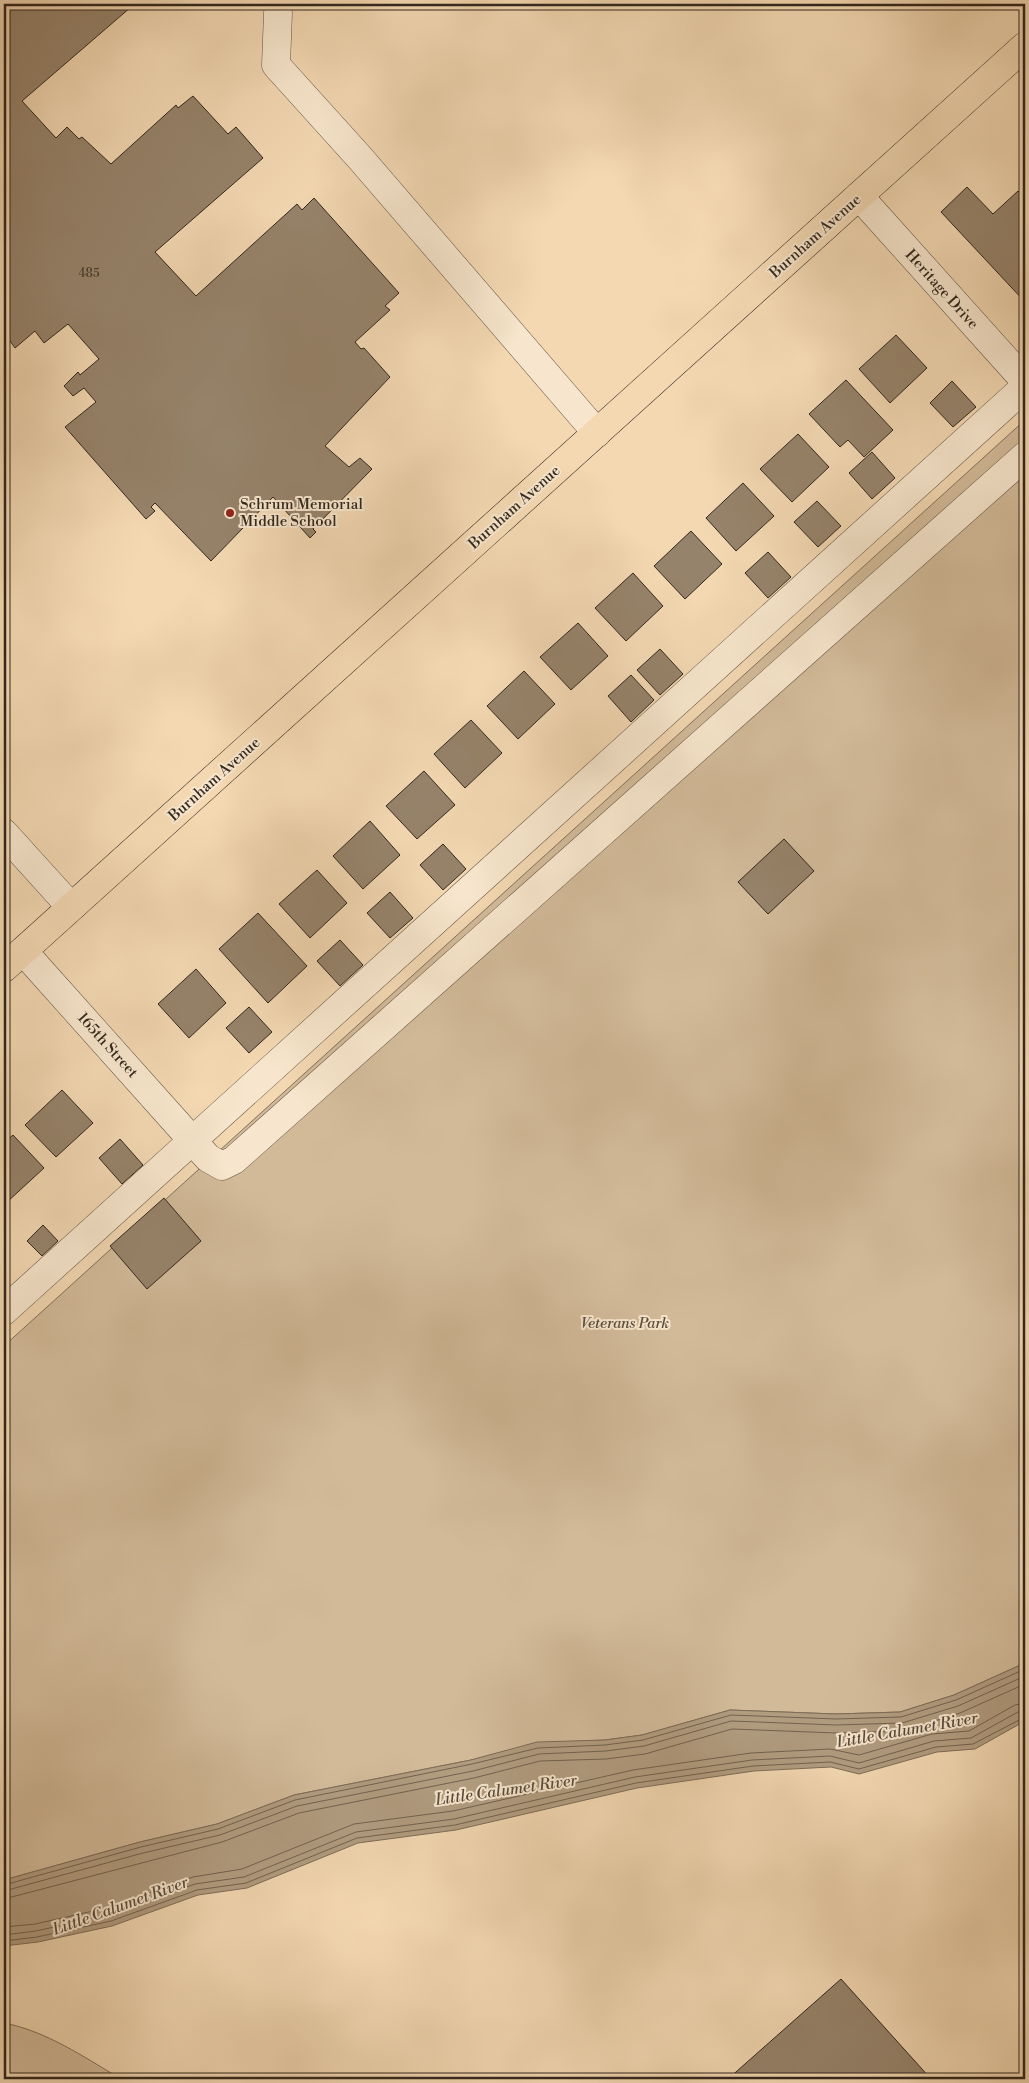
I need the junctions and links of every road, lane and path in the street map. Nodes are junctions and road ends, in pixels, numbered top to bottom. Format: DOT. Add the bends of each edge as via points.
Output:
graph roads {
  1 [pos="278,13"];
  2 [pos="1025,46"];
  3 [pos="859,196"];
  4 [pos="1025,381"];
  5 [pos="1025,387"];
  6 [pos="597,432"];
  7 [pos="1025,456"];
  8 [pos="4,833"];
  9 [pos="72,907"];
  10 [pos="13,959"];
  11 [pos="193,1140"];
  12 [pos="4,1311"];
  1 -- 6 [label="street" via="276,65"];
  2 -- 3 [label="main road, Burnham Avenue"];
  3 -- 4 [label="street, Heritage Drive"];
  3 -- 6 [label="main road, Burnham Avenue"];
  5 -- 11 [label="street"];
  6 -- 9 [label="main road, Burnham Avenue"];
  7 -- 11 [label="street, 165th Street" via="234,1160 222,1166 208,1158"];
  8 -- 9 [label="street"];
  9 -- 10 [label="main road, Burnham Avenue"];
  10 -- 11 [label="street, 165th Street"];
  11 -- 12 [label="street"];
}
